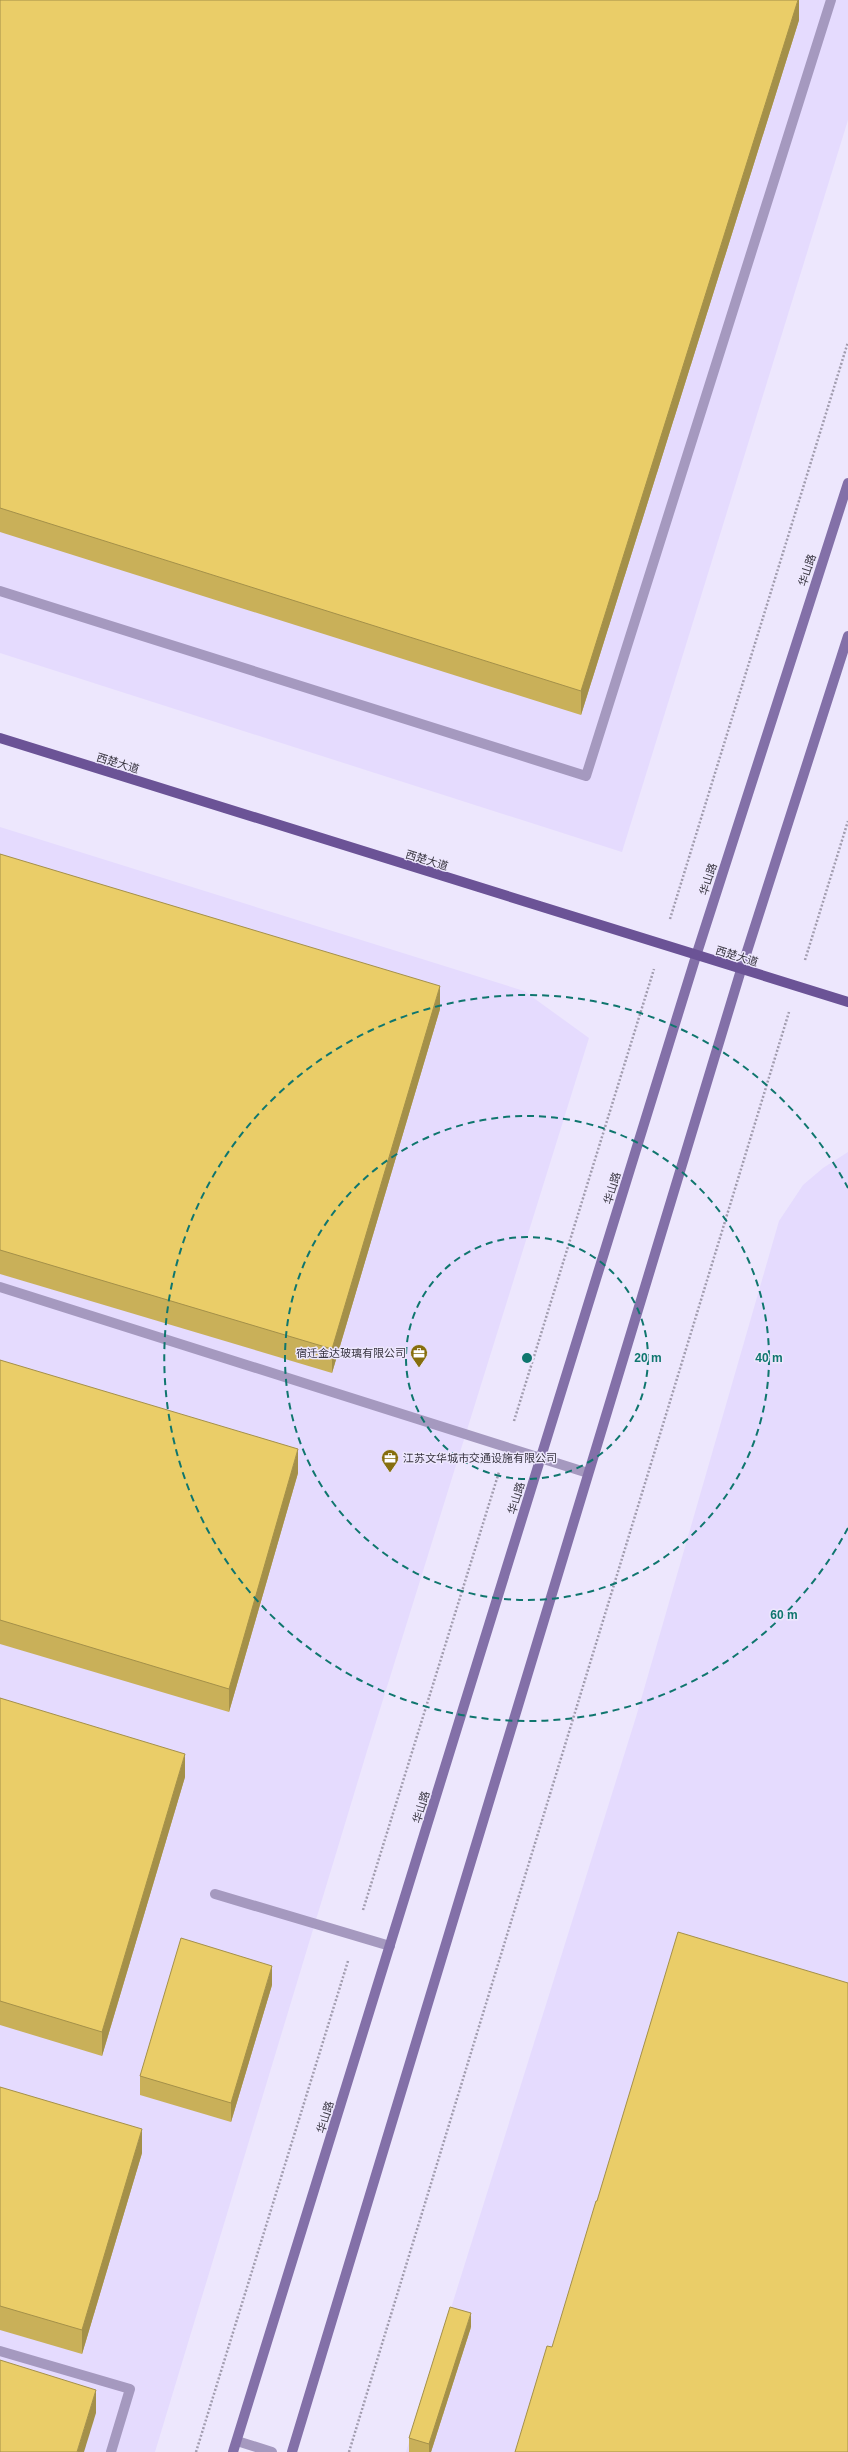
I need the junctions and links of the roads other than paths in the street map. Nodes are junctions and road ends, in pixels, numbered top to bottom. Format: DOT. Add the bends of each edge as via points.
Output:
graph roads {
  1 [pos="831,0"];
  2 [pos="848,483"];
  3 [pos="0,591"];
  4 [pos="848,636"];
  5 [pos="0,738"];
  6 [pos="696,956"];
  7 [pos="741,970"];
  8 [pos="848,1002"];
  9 [pos="0,1287"];
  10 [pos="541,1458"];
  11 [pos="588,1473"];
  12 [pos="215,1894"];
  13 [pos="390,1946"];
  14 [pos="0,2351"];
  15 [pos="237,2441"];
  16 [pos="111,2452"];
  17 [pos="233,2452"];
  18 [pos="272,2452"];
  19 [pos="292,2452"];
  1 -- 3 [label="lane" via="586,776"];
  2 -- 6 [label="street, 华山路"];
  4 -- 7 [label="street"];
  5 -- 6 [label="main road, 西楚大道"];
  6 -- 7 [label="main road, 西楚大道"];
  6 -- 10 [label="street, 华山路"];
  7 -- 8 [label="main road, 西楚大道"];
  7 -- 11 [label="street"];
  9 -- 10 [label="lane"];
  10 -- 11 [label="lane"];
  10 -- 13 [label="street, 华山路"];
  11 -- 19 [label="street"];
  12 -- 13 [label="lane"];
  13 -- 15 [label="street, 华山路"];
  14 -- 16 [label="lane" via="130,2390"];
  15 -- 17 [label="street, 华山路"];
  15 -- 18 [label="lane"];
}
